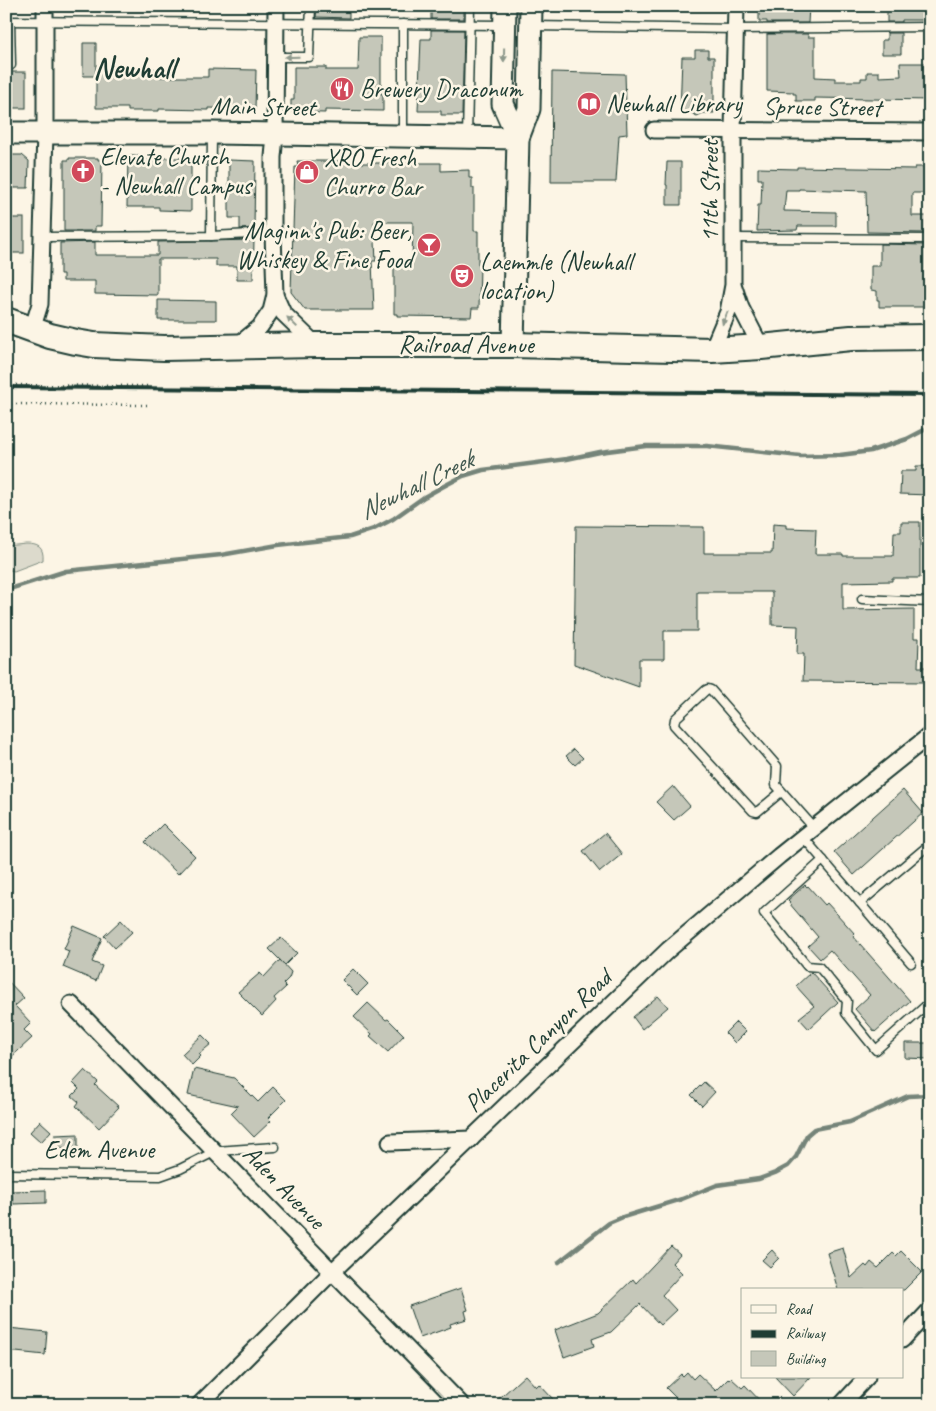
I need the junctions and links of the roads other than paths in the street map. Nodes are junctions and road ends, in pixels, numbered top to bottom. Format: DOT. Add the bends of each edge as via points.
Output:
graph roads {
  1 [pos="276,6"];
  2 [pos="311,6"];
  3 [pos="470,6"];
  4 [pos="736,6"];
  5 [pos="45,14"];
  6 [pos="505,16"];
  7 [pos="530,16"];
  8 [pos="8,21"];
  9 [pos="276,23"];
  10 [pos="311,23"];
  11 [pos="403,24"];
  12 [pos="470,25"];
  13 [pos="930,27"];
  14 [pos="736,29"];
  15 [pos="275,58"];
  16 [pos="11,65"];
  17 [pos="654,130"];
  18 [pos="733,130"];
  19 [pos="930,132"];
  20 [pos="6,133"];
  21 [pos="45,133"];
  22 [pos="212,134"];
  23 [pos="275,134"];
  24 [pos="403,136"];
  25 [pos="467,137"];
  26 [pos="518,138"];
  27 [pos="272,233"];
  28 [pos="211,236"];
  29 [pos="42,237"];
  30 [pos="734,238"];
  31 [pos="930,239"];
  32 [pos="733,286"];
  33 [pos="275,295"];
  34 [pos="6,320"];
  35 [pos="32,330"];
  36 [pos="930,337"];
  37 [pos="316,344"];
  38 [pos="238,345"];
  39 [pos="512,345"];
  40 [pos="761,347"];
  41 [pos="712,350"];
  42 [pos="862,599"];
  43 [pos="930,602"];
  44 [pos="930,735"];
  45 [pos="781,792"];
  46 [pos="808,832"];
  47 [pos="930,844"];
  48 [pos="823,860"];
  49 [pos="860,903"];
  50 [pos="911,963"];
  51 [pos="930,1002"];
  52 [pos="71,1004"];
  53 [pos="471,1138"];
  54 [pos="390,1142"];
  55 [pos="275,1147"];
  56 [pos="216,1151"];
  57 [pos="7,1174"];
  58 [pos="333,1271"];
  59 [pos="930,1310"];
  60 [pos="904,1338"];
  61 [pos="866,1378"];
  62 [pos="199,1405"];
  63 [pos="462,1405"];
  64 [pos="841,1405"];
  1 -- 9 [label="street"];
  2 -- 10 [label="lane"];
  3 -- 12 [label="lane"];
  4 -- 14 [label="street, 11th Street"];
  5 -- 8 [label="lane"];
  5 -- 9 [label="lane"];
  5 -- 21 [label="street"];
  6 -- 12 [label="lane"];
  6 -- 26 [label="street, one-way" via="503,104"];
  7 -- 14 [label="lane"];
  7 -- 26 [label="street" via="529,108"];
  8 -- 16 [label="lane"];
  9 -- 10 [label="lane"];
  9 -- 15 [label="street"];
  10 -- 11 [label="lane"];
  10 -- 15 [label="lane, one-way" via="309,57"];
  11 -- 12 [label="lane"];
  11 -- 24 [label="lane"];
  12 -- 25 [label="lane"];
  13 -- 14 [label="lane"];
  14 -- 18 [label="street, 11th Street"];
  15 -- 23 [label="street"];
  17 -- 18 [label="street, Spruce Street"];
  18 -- 19 [label="street, Spruce Street"];
  18 -- 30 [label="street, 11th Street"];
  20 -- 21 [label="street, Main Street"];
  21 -- 22 [label="street, Main Street"];
  21 -- 29 [label="street"];
  22 -- 23 [label="street, Main Street"];
  22 -- 28 [label="lane"];
  23 -- 24 [label="street, Main Street"];
  23 -- 27 [label="street"];
  24 -- 25 [label="street, Main Street"];
  25 -- 26 [label="street, Main Street"];
  26 -- 39 [label="street"];
  27 -- 28 [label="lane"];
  27 -- 33 [label="street"];
  28 -- 29 [label="lane"];
  29 -- 35 [label="street" via="40,304"];
  30 -- 31 [label="lane"];
  30 -- 32 [label="street, 11th Street"];
  32 -- 40 [label="street, 11th Street" via="740,308"];
  32 -- 41 [label="street, 11th Street, one-way" via="728,312"];
  37 -- 33 [label="street, one-way" via="283,313"];
  33 -- 38 [label="street" via="271,311 260,327"];
  34 -- 35 [label="main road, Railroad Avenue"];
  35 -- 38 [label="main road, Railroad Avenue" via="94,345 164,348"];
  36 -- 40 [label="main road, Railroad Avenue" via="852,338"];
  37 -- 38 [label="main road, Railroad Avenue"];
  37 -- 39 [label="main road, Railroad Avenue"];
  39 -- 41 [label="main road, Railroad Avenue"];
  40 -- 41 [label="main road, Railroad Avenue"];
  42 -- 43 [label="lane"];
  44 -- 46 [label="street, Placerita Canyon Road"];
  45 -- 45 [label="lane" via="776,785 777,766 711,690 706,690 675,720 674,725 753,811 758,812"];
  45 -- 46 [label="lane"];
  46 -- 48 [label="lane"];
  46 -- 53 [label="street, Placerita Canyon Road" via="668,950"];
  47 -- 49 [label="lane"];
  48 -- 49 [label="lane"];
  48 -- 51 [label="lane" via="764,913 807,966 819,967 847,1001 846,1012 876,1050"];
  49 -- 50 [label="lane"];
  52 -- 56 [label="street, Aden Avenue"];
  53 -- 54 [label="street"];
  53 -- 58 [label="street, Placerita Canyon Road"];
  55 -- 56 [label="lane, Edem Avenue"];
  56 -- 57 [label="lane, Edem Avenue" via="160,1176"];
  56 -- 58 [label="street, Aden Avenue"];
  58 -- 62 [label="street, Placerita Canyon Road"];
  58 -- 63 [label="street, Aden Avenue"];
  59 -- 60 [label="street"];
  61 -- 64 [label="street"];
}
